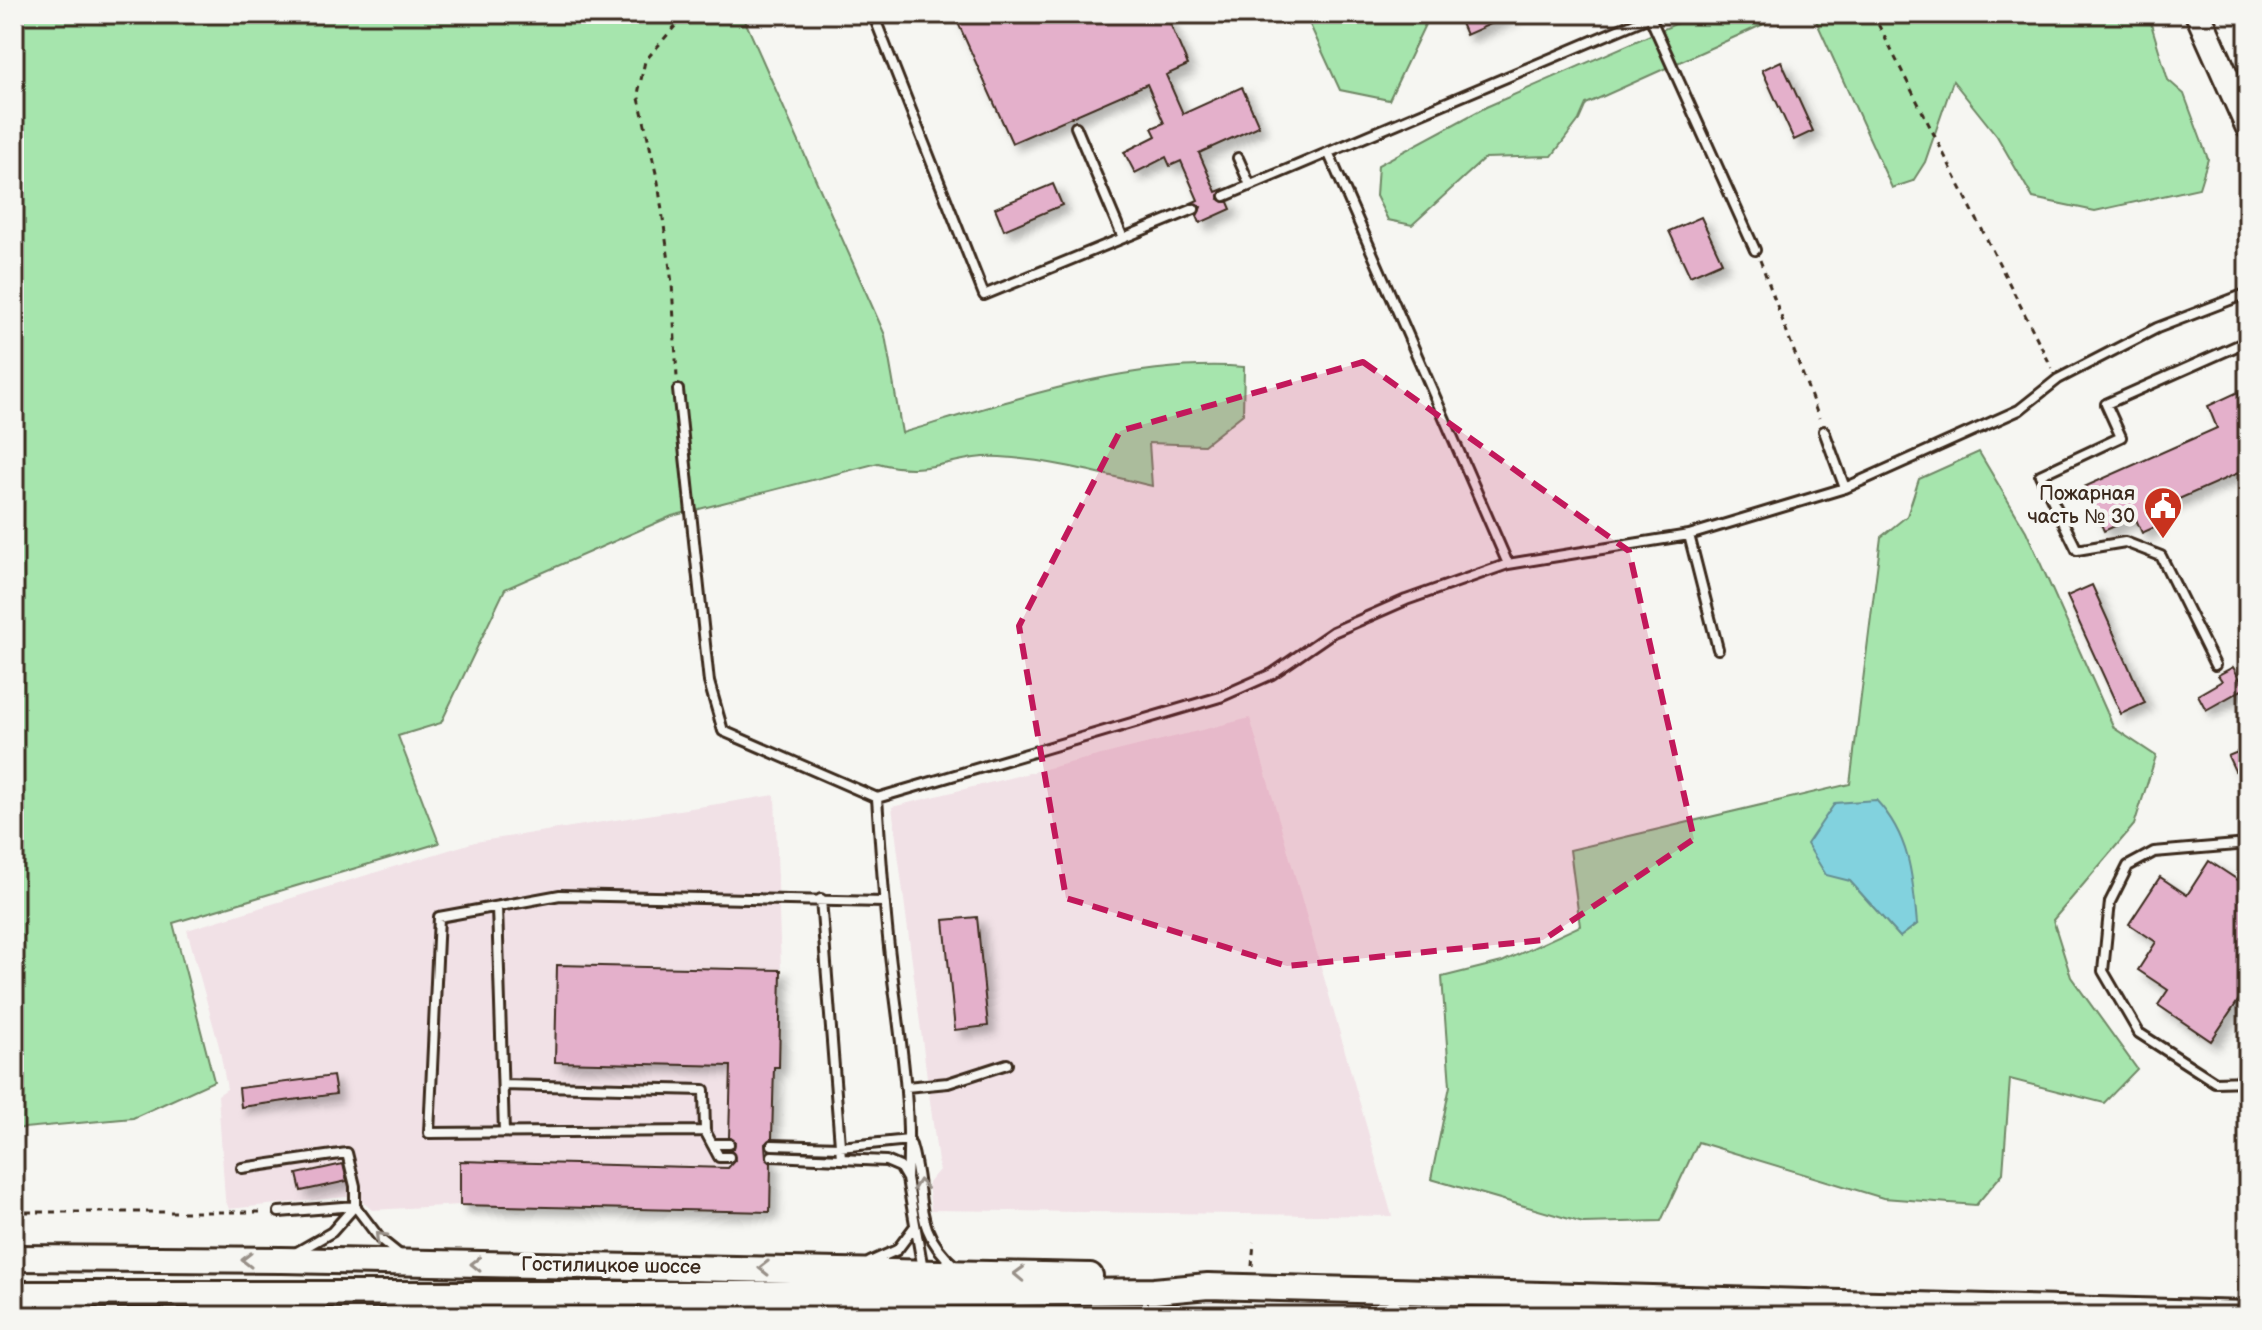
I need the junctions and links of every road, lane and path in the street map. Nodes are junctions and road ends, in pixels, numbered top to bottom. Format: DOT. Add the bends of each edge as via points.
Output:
graph roads {
  1 [pos="675,14"];
  2 [pos="873,14"];
  3 [pos="1873,14"];
  4 [pos="2198,14"];
  5 [pos="1653,15"];
  6 [pos="2248,126"];
  7 [pos="1076,127"];
  8 [pos="1329,154"];
  9 [pos="1238,158"];
  10 [pos="1250,185"];
  11 [pos="1225,196"];
  12 [pos="1194,209"];
  13 [pos="1123,238"];
  14 [pos="1755,250"];
  15 [pos="2248,293"];
  16 [pos="2248,341"];
  17 [pos="2058,379"];
  18 [pos="678,390"];
  19 [pos="1824,431"];
  20 [pos="1845,488"];
  21 [pos="1689,535"];
  22 [pos="1508,564"];
  23 [pos="1718,649"];
  24 [pos="2215,665"];
  25 [pos="877,798"];
  26 [pos="2248,844"];
  27 [pos="821,899"];
  28 [pos="884,902"];
  29 [pos="497,907"];
  30 [pos="1007,1064"];
  31 [pos="2248,1081"];
  32 [pos="503,1085"];
  33 [pos="906,1087"];
  34 [pos="705,1131"];
  35 [pos="504,1132"];
  36 [pos="909,1140"];
  37 [pos="712,1144"];
  38 [pos="729,1144"];
  39 [pos="772,1145"];
  40 [pos="840,1147"];
  41 [pos="772,1156"];
  42 [pos="729,1157"];
  43 [pos="841,1158"];
  44 [pos="242,1168"];
  45 [pos="907,1179"];
  46 [pos="355,1206"];
  47 [pos="14,1212"];
  48 [pos="279,1212"];
  49 [pos="915,1226"];
  50 [pos="14,1258"];
  51 [pos="282,1260"];
  52 [pos="410,1263"];
  53 [pos="842,1270"];
  54 [pos="961,1272"];
  55 [pos="926,1283"];
  56 [pos="1208,1286"];
  57 [pos="14,1294"];
  58 [pos="1593,1307"];
  59 [pos="1964,1312"];
  60 [pos="2234,1315"];
  1 -- 18 [label="path" via="676,25 645,61 638,94 658,182 672,283"];
  2 -- 13 [label="lane" via="984,295"];
  3 -- 17 [label="path"];
  4 -- 6 [label="main road"];
  5 -- 8 [label="lane"];
  5 -- 14 [label="lane"];
  7 -- 13 [label="lane"];
  8 -- 10 [label="lane"];
  8 -- 22 [label="lane"];
  9 -- 10 [label="lane"];
  10 -- 11 [label="lane"];
  12 -- 13 [label="lane"];
  14 -- 19 [label="path"];
  15 -- 17 [label="lane" via="2157,328"];
  16 -- 24 [label="lane" via="2106,404 2121,437 2040,475 2077,550 2125,542 2161,556"];
  17 -- 20 [label="lane" via="2019,410"];
  18 -- 25 [label="lane" via="709,682 723,731"];
  19 -- 20 [label="lane"];
  20 -- 21 [label="lane"];
  21 -- 22 [label="lane"];
  21 -- 23 [label="lane"];
  22 -- 25 [label="lane" via="1333,632 1272,674 1220,697"];
  25 -- 28 [label="lane"];
  26 -- 31 [label="lane" via="2154,852 2128,866 2110,902 2103,971 2139,1033 2215,1082"];
  27 -- 28 [label="lane"];
  27 -- 29 [label="lane" via="560,895"];
  27 -- 40 [label="lane"];
  28 -- 33 [label="lane"];
  29 -- 32 [label="lane"];
  29 -- 35 [label="lane" via="439,917 429,1133"];
  30 -- 33 [label="lane" via="948,1083"];
  32 -- 34 [label="lane" via="704,1090"];
  32 -- 35 [label="lane"];
  33 -- 36 [label="lane"];
  34 -- 35 [label="lane"];
  34 -- 37 [label="lane"];
  36 -- 40 [label="lane"];
  36 -- 45 [label="lane"];
  54 -- 36 [label="lane, one-way" via="936,1249 924,1228 918,1168"];
  37 -- 38 [label="lane"];
  37 -- 42 [label="lane" via="719,1157"];
  39 -- 40 [label="lane"];
  40 -- 43 [label="lane"];
  41 -- 43 [label="lane"];
  43 -- 45 [label="lane" via="886,1161 900,1167"];
  44 -- 46 [label="lane" via="347,1153"];
  45 -- 49 [label="lane"];
  46 -- 48 [label="lane"];
  46 -- 51 [label="lane" via="332,1232"];
  52 -- 46 [label="lane, one-way" via="380,1239"];
  47 -- 48 [label="path"];
  49 -- 53 [label="lane" via="897,1250"];
  49 -- 55 [label="lane"];
  51 -- 50 [label="main road, Гостилицкое шоссе, one-way"];
  51 -- 52 [label="main road, Гостилицкое шоссе"];
  53 -- 52 [label="main road, Гостилицкое шоссе, one-way"];
  53 -- 55 [label="main road, Гостилицкое шоссе"];
  54 -- 55 [label="main road, Гостилицкое шоссе"];
  56 -- 54 [label="main road, Гостилицкое шоссе, one-way"];
  55 -- 56 [label="main road, Гостилицкое шоссе" via="1154,1291"];
  55 -- 57 [label="main road, Гостилицкое шоссе"];
  56 -- 58 [label="main road, Гостилицкое шоссе"];
  58 -- 59 [label="main road, Гостилицкое шоссе"];
  59 -- 60 [label="main road, Гостилицкое шоссе"];
}
